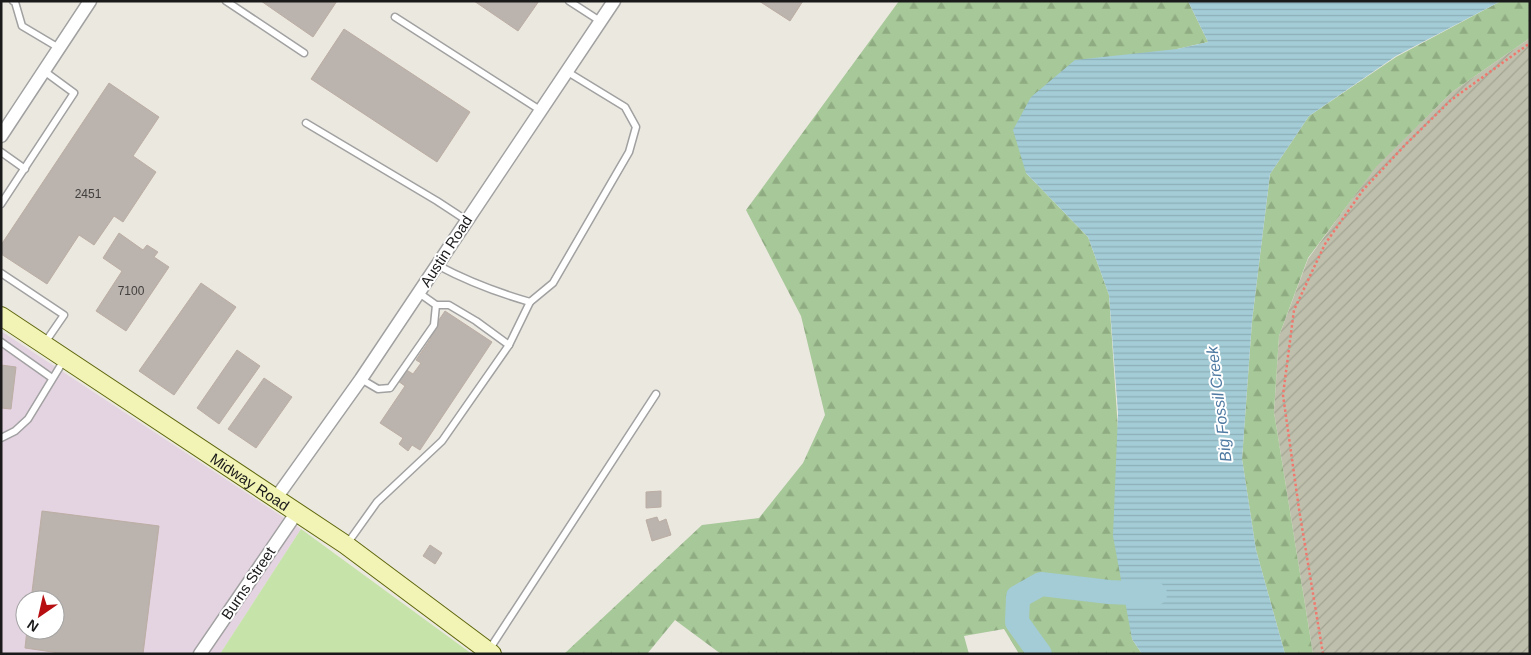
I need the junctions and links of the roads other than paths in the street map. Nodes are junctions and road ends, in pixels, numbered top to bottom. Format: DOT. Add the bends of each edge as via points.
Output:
graph roads {
  1 [pos="13,1"];
  2 [pos="90,1"];
  3 [pos="226,1"];
  4 [pos="569,1"];
  5 [pos="614,1"];
  6 [pos="395,17"];
  7 [pos="600,21"];
  8 [pos="59,48"];
  9 [pos="304,53"];
  10 [pos="44,71"];
  11 [pos="566,71"];
  12 [pos="540,110"];
  13 [pos="306,124"];
  14 [pos="1,136"];
  15 [pos="1,152"];
  16 [pos="25,168"];
  17 [pos="1,204"];
  18 [pos="466,220"];
  19 [pos="437,265"];
  20 [pos="1,273"];
  21 [pos="419,294"];
  22 [pos="530,302"];
  23 [pos="436,305"];
  24 [pos="1,316"];
  25 [pos="1,342"];
  26 [pos="44,344"];
  27 [pos="509,345"];
  28 [pos="65,359"];
  29 [pos="52,378"];
  30 [pos="361,379"];
  31 [pos="656,394"];
  32 [pos="1,438"];
  33 [pos="276,498"];
  34 [pos="297,512"];
  35 [pos="346,545"];
  36 [pos="490,652"];
  37 [pos="200,654"];
  1 -- 8 [label="lane" via="22,26"];
  2 -- 8 [label="street"];
  3 -- 9 [label="lane"];
  4 -- 7 [label="lane"];
  5 -- 7 [label="street, Austin Road"];
  6 -- 12 [label="lane"];
  7 -- 11 [label="street, Austin Road"];
  8 -- 10 [label="street"];
  10 -- 14 [label="street"];
  10 -- 16 [label="lane" via="74,93"];
  11 -- 12 [label="street, Austin Road"];
  11 -- 22 [label="lane" via="625,107 636,126 629,152 554,283"];
  12 -- 18 [label="street, Austin Road"];
  13 -- 18 [label="lane"];
  15 -- 16 [label="lane"];
  16 -- 17 [label="lane"];
  18 -- 19 [label="street, Austin Road"];
  19 -- 21 [label="street, Austin Road"];
  19 -- 22 [label="lane" via="466,281"];
  20 -- 26 [label="lane" via="64,315"];
  21 -- 23 [label="lane"];
  21 -- 30 [label="street, Austin Road"];
  22 -- 27 [label="lane"];
  23 -- 27 [label="lane" via="449,305"];
  23 -- 30 [label="lane" via="434,325 390,388 378,389"];
  24 -- 26 [label="main road, Midway Road"];
  25 -- 29 [label="lane"];
  26 -- 28 [label="main road, Midway Road"];
  27 -- 35 [label="lane" via="442,441 378,502"];
  28 -- 29 [label="lane"];
  28 -- 33 [label="main road, Midway Road"];
  29 -- 32 [label="lane" via="28,419"];
  30 -- 33 [label="street, Austin Road"];
  31 -- 36 [label="lane"];
  33 -- 34 [label="main road, Midway Road"];
  34 -- 35 [label="main road, Midway Road"];
  34 -- 37 [label="street, Burns Street"];
  35 -- 36 [label="main road, Midway Road"];
}
